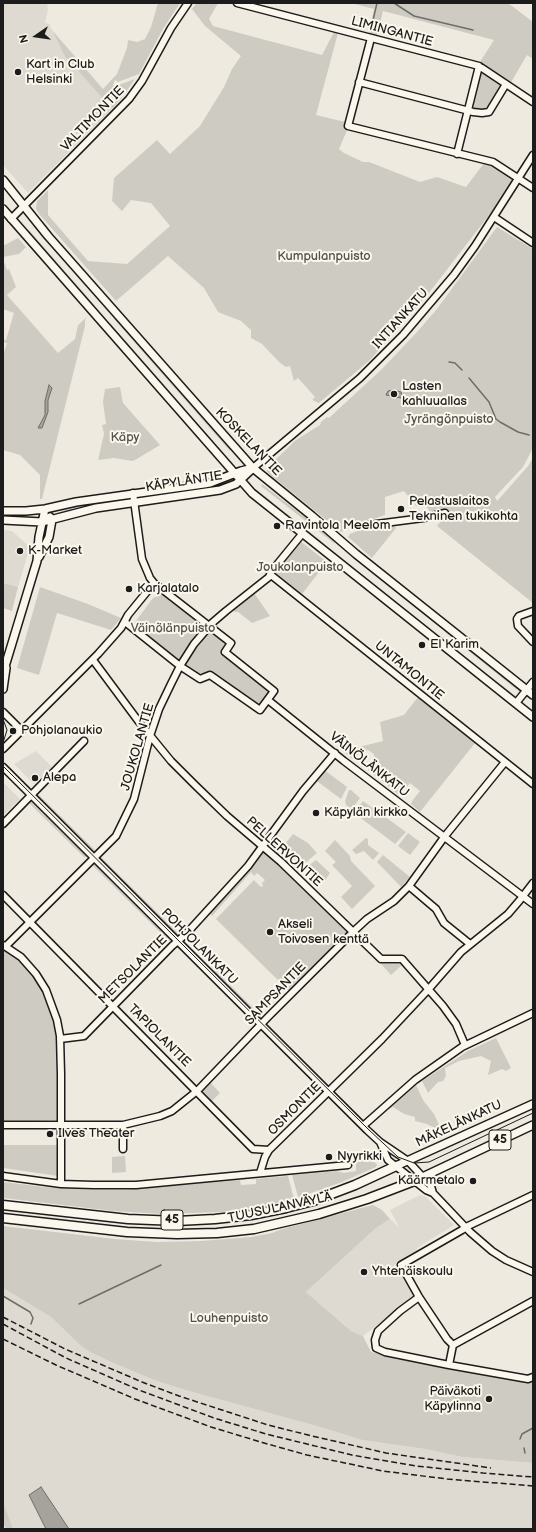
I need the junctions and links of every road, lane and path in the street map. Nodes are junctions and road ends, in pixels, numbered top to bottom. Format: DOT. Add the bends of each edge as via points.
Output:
graph roads {
  1 [pos="188,3"];
  2 [pos="236,3"];
  3 [pos="371,38"];
  4 [pos="479,66"];
  5 [pos="359,82"];
  6 [pos="506,84"];
  7 [pos="533,102"];
  8 [pos="468,110"];
  9 [pos="458,154"];
  10 [pos="533,155"];
  11 [pos="519,178"];
  12 [pos="3,180"];
  13 [pos="533,188"];
  14 [pos="24,206"];
  15 [pos="3,209"];
  16 [pos="494,218"];
  17 [pos="12,219"];
  18 [pos="533,243"];
  19 [pos="253,468"];
  20 [pos="233,474"];
  21 [pos="240,481"];
  22 [pos="133,493"];
  23 [pos="134,502"];
  24 [pos="45,509"];
  25 [pos="3,511"];
  26 [pos="445,513"];
  27 [pos="3,520"];
  28 [pos="52,520"];
  29 [pos="42,522"];
  30 [pos="369,525"];
  31 [pos="302,534"];
  32 [pos="37,561"];
  33 [pos="271,575"];
  34 [pos="154,583"];
  35 [pos="533,611"];
  36 [pos="125,622"];
  37 [pos="210,626"];
  38 [pos="533,642"];
  39 [pos="93,660"];
  40 [pos="180,666"];
  41 [pos="4,670"];
  42 [pos="533,682"];
  43 [pos="3,689"];
  44 [pos="527,690"];
  45 [pos="533,695"];
  46 [pos="268,700"];
  47 [pos="516,703"];
  48 [pos="3,712"];
  49 [pos="533,717"];
  50 [pos="22,730"];
  51 [pos="150,736"];
  52 [pos="84,741"];
  53 [pos="3,749"];
  54 [pos="335,752"];
  55 [pos="505,762"];
  56 [pos="3,767"];
  57 [pos="533,784"];
  58 [pos="31,796"];
  59 [pos="3,824"];
  60 [pos="445,836"];
  61 [pos="262,846"];
  62 [pos="94,858"];
  63 [pos="533,883"];
  64 [pos="409,886"];
  65 [pos="3,895"];
  66 [pos="522,896"];
  67 [pos="533,904"];
  68 [pos="29,922"];
  69 [pos="352,933"];
  70 [pos="178,941"];
  71 [pos="470,944"];
  72 [pos="5,946"];
  73 [pos="429,989"];
  74 [pos="114,1006"];
  75 [pos="533,1013"];
  76 [pos="261,1024"];
  77 [pos="60,1039"];
  78 [pos="465,1045"];
  79 [pos="197,1091"];
  80 [pos="328,1091"];
  81 [pos="533,1104"];
  82 [pos="61,1124"];
  83 [pos="3,1125"];
  84 [pos="123,1125"];
  85 [pos="533,1125"];
  86 [pos="363,1126"];
  87 [pos="380,1142"];
  88 [pos="123,1149"];
  89 [pos="269,1150"];
  90 [pos="408,1161"];
  91 [pos="348,1165"];
  92 [pos="396,1166"];
  93 [pos="260,1172"];
  94 [pos="3,1176"];
  95 [pos="422,1176"];
  96 [pos="414,1181"];
  97 [pos="61,1184"];
  98 [pos="433,1193"];
  99 [pos="533,1195"];
  100 [pos="3,1205"];
  101 [pos="3,1218"];
  102 [pos="466,1226"];
  103 [pos="533,1272"];
  104 [pos="418,1297"];
  105 [pos="533,1301"];
  106 [pos="453,1345"];
  107 [pos="449,1365"];
  108 [pos="533,1377"];
  1 -- 14 [label="street, VALTIMONTIE" via="129,100"];
  2 -- 3 [label="street, LIMINGANTIE"];
  3 -- 4 [label="street, LIMINGANTIE"];
  3 -- 5 [label="street"];
  4 -- 6 [label="street, LIMINGANTIE"];
  4 -- 8 [label="street"];
  5 -- 8 [label="street"];
  5 -- 9 [label="street" via="348,126"];
  6 -- 7 [label="street, LIMINGANTIE"];
  6 -- 8 [label="street" via="489,112"];
  8 -- 9 [label="street"];
  9 -- 11 [label="street" via="493,162"];
  10 -- 11 [label="street, INTIANKATU"];
  11 -- 13 [label="street"];
  11 -- 16 [label="street, INTIANKATU"];
  12 -- 14 [label="main road, KOSKELANTIE"];
  14 -- 17 [label="street, VALTIMONTIE"];
  14 -- 19 [label="main road, KOSKELANTIE"];
  15 -- 17 [label="main road"];
  16 -- 18 [label="street"];
  16 -- 19 [label="street, INTIANKATU" via="454,275 403,335 360,378"];
  17 -- 20 [label="main road"];
  19 -- 20 [label="main road, KÄPYLÄNTIE"];
  19 -- 21 [label="main road, KÄPYLÄNTIE"];
  19 -- 44 [label="main road, KOSKELANTIE"];
  20 -- 21 [label="main road"];
  20 -- 22 [label="main road, KÄPYLÄNTIE" via="210,483"];
  21 -- 23 [label="main road, KÄPYLÄNTIE" via="230,488 220,490"];
  21 -- 31 [label="main road"];
  22 -- 23 [label="street"];
  22 -- 24 [label="main road, KÄPYLÄNTIE"];
  23 -- 28 [label="main road, KÄPYLÄNTIE" via="96,508"];
  23 -- 34 [label="street" via="142,559"];
  24 -- 25 [label="main road, KÄPYLÄNTIE"];
  24 -- 28 [label="main road"];
  24 -- 29 [label="main road"];
  26 -- 30 [label="street"];
  27 -- 29 [label="main road, KÄPYLÄNTIE"];
  28 -- 29 [label="main road, KÄPYLÄNTIE"];
  28 -- 32 [label="main road" via="49,537"];
  29 -- 32 [label="main road"];
  31 -- 33 [label="street, JOUKOLANTIE"];
  31 -- 47 [label="main road"];
  32 -- 41 [label="main road"];
  33 -- 37 [label="street, JOUKOLANTIE"];
  33 -- 55 [label="street, UNTAMONTIE"];
  34 -- 36 [label="street"];
  34 -- 37 [label="street"];
  35 -- 38 [label="street" via="517,619 518,626"];
  36 -- 39 [label="street"];
  36 -- 40 [label="street"];
  37 -- 40 [label="street, JOUKOLANTIE"];
  37 -- 46 [label="street" via="231,643 224,652 274,691"];
  39 -- 50 [label="street"];
  39 -- 51 [label="street, PELLERVONTIE"];
  40 -- 46 [label="street" via="200,679 210,675 260,710"];
  40 -- 51 [label="street, JOUKOLANTIE"];
  41 -- 43 [label="main road"];
  42 -- 44 [label="street"];
  44 -- 45 [label="main road, KOSKELANTIE"];
  44 -- 47 [label="street"];
  46 -- 54 [label="street, VÄINÖLÄNKATU"];
  47 -- 49 [label="main road"];
  48 -- 50 [label="street"];
  50 -- 53 [label="street"];
  51 -- 61 [label="street, PELLERVONTIE" via="194,785"];
  51 -- 62 [label="street, JOUKOLANTIE" via="129,811 116,836"];
  52 -- 58 [label="street"];
  54 -- 60 [label="street, VÄINÖLÄNKATU"];
  54 -- 61 [label="street, METSOLANTIE"];
  55 -- 57 [label="street, UNTAMONTIE"];
  55 -- 60 [label="street, SAMPSANTIE"];
  56 -- 58 [label="street, POHJOLANKATU"];
  58 -- 59 [label="street"];
  58 -- 62 [label="street, POHJOLANKATU"];
  60 -- 64 [label="street, SAMPSANTIE"];
  60 -- 66 [label="street, VÄINÖLÄNKATU"];
  61 -- 69 [label="street, PELLERVONTIE"];
  61 -- 70 [label="street, METSOLANTIE" via="234,883"];
  62 -- 68 [label="street, JOUKOLANTIE"];
  62 -- 70 [label="street, POHJOLANKATU"];
  63 -- 66 [label="street, OSMONTIE"];
  64 -- 69 [label="street, SAMPSANTIE" via="394,901 367,919"];
  64 -- 71 [label="street" via="436,908 444,923"];
  65 -- 68 [label="street, TAPIOLANTIE"];
  66 -- 67 [label="street, VÄINÖLÄNKATU"];
  66 -- 71 [label="street, OSMONTIE" via="508,914"];
  68 -- 72 [label="street, JOUKOLANTIE"];
  68 -- 74 [label="street, TAPIOLANTIE"];
  69 -- 73 [label="street, PELLERVONTIE" via="381,959 402,959"];
  69 -- 76 [label="street, SAMPSANTIE"];
  70 -- 74 [label="street, METSOLANTIE"];
  70 -- 76 [label="street, POHJOLANKATU"];
  71 -- 73 [label="street, OSMONTIE"];
  72 -- 77 [label="street" via="21,957 46,990 57,1020"];
  73 -- 78 [label="street, PELLERVONTIE" via="456,1024"];
  73 -- 80 [label="street, OSMONTIE"];
  74 -- 77 [label="street, METSOLANTIE" via="84,1036"];
  74 -- 79 [label="street, TAPIOLANTIE"];
  75 -- 78 [label="street"];
  76 -- 79 [label="street, SAMPSANTIE"];
  76 -- 80 [label="street, POHJOLANKATU"];
  77 -- 82 [label="street"];
  78 -- 86 [label="street" via="415,1080"];
  79 -- 84 [label="street, SAMPSANTIE" via="172,1111"];
  79 -- 89 [label="street, TAPIOLANTIE" via="253,1148"];
  80 -- 86 [label="street, POHJOLANKATU"];
  80 -- 89 [label="street, OSMONTIE"];
  81 -- 90 [label="main road, MÄKELÄNKATU / 45"];
  82 -- 83 [label="street, SAMPSANTIE"];
  82 -- 84 [label="street, SAMPSANTIE"];
  82 -- 97 [label="street"];
  84 -- 88 [label="street"];
  85 -- 95 [label="main road, 45"];
  86 -- 87 [label="street, POHJOLANKATU"];
  87 -- 90 [label="street, POHJOLANKATU"];
  87 -- 92 [label="street, POHJOLANKATU" via="388,1160"];
  89 -- 93 [label="street, OSMONTIE"];
  90 -- 92 [label="main road, MÄKELÄNKATU / 45"];
  90 -- 95 [label="street, POHJOLANKATU"];
  91 -- 93 [label="street"];
  92 -- 96 [label="street, POHJOLANKATU"];
  92 -- 100 [label="highway, TUUSULANVÄYLÄ / 45" via="313,1201 215,1220 128,1219"];
  93 -- 97 [label="street" via="136,1185"];
  94 -- 97 [label="street"];
  95 -- 96 [label="main road, 45"];
  95 -- 98 [label="street, POHJOLANKATU" via="431,1186"];
  96 -- 98 [label="street, POHJOLANKATU"];
  96 -- 101 [label="highway, TUUSULANVÄYLÄ / 45" via="325,1212 254,1229 217,1233 127,1232"];
  98 -- 102 [label="street"];
  99 -- 102 [label="street"];
  102 -- 103 [label="street" via="502,1258"];
  102 -- 104 [label="street" via="401,1265"];
  104 -- 106 [label="street"];
  104 -- 107 [label="street" via="378,1332 376,1348"];
  105 -- 106 [label="street"];
  106 -- 107 [label="street"];
  107 -- 108 [label="street" via="528,1379"];
}
